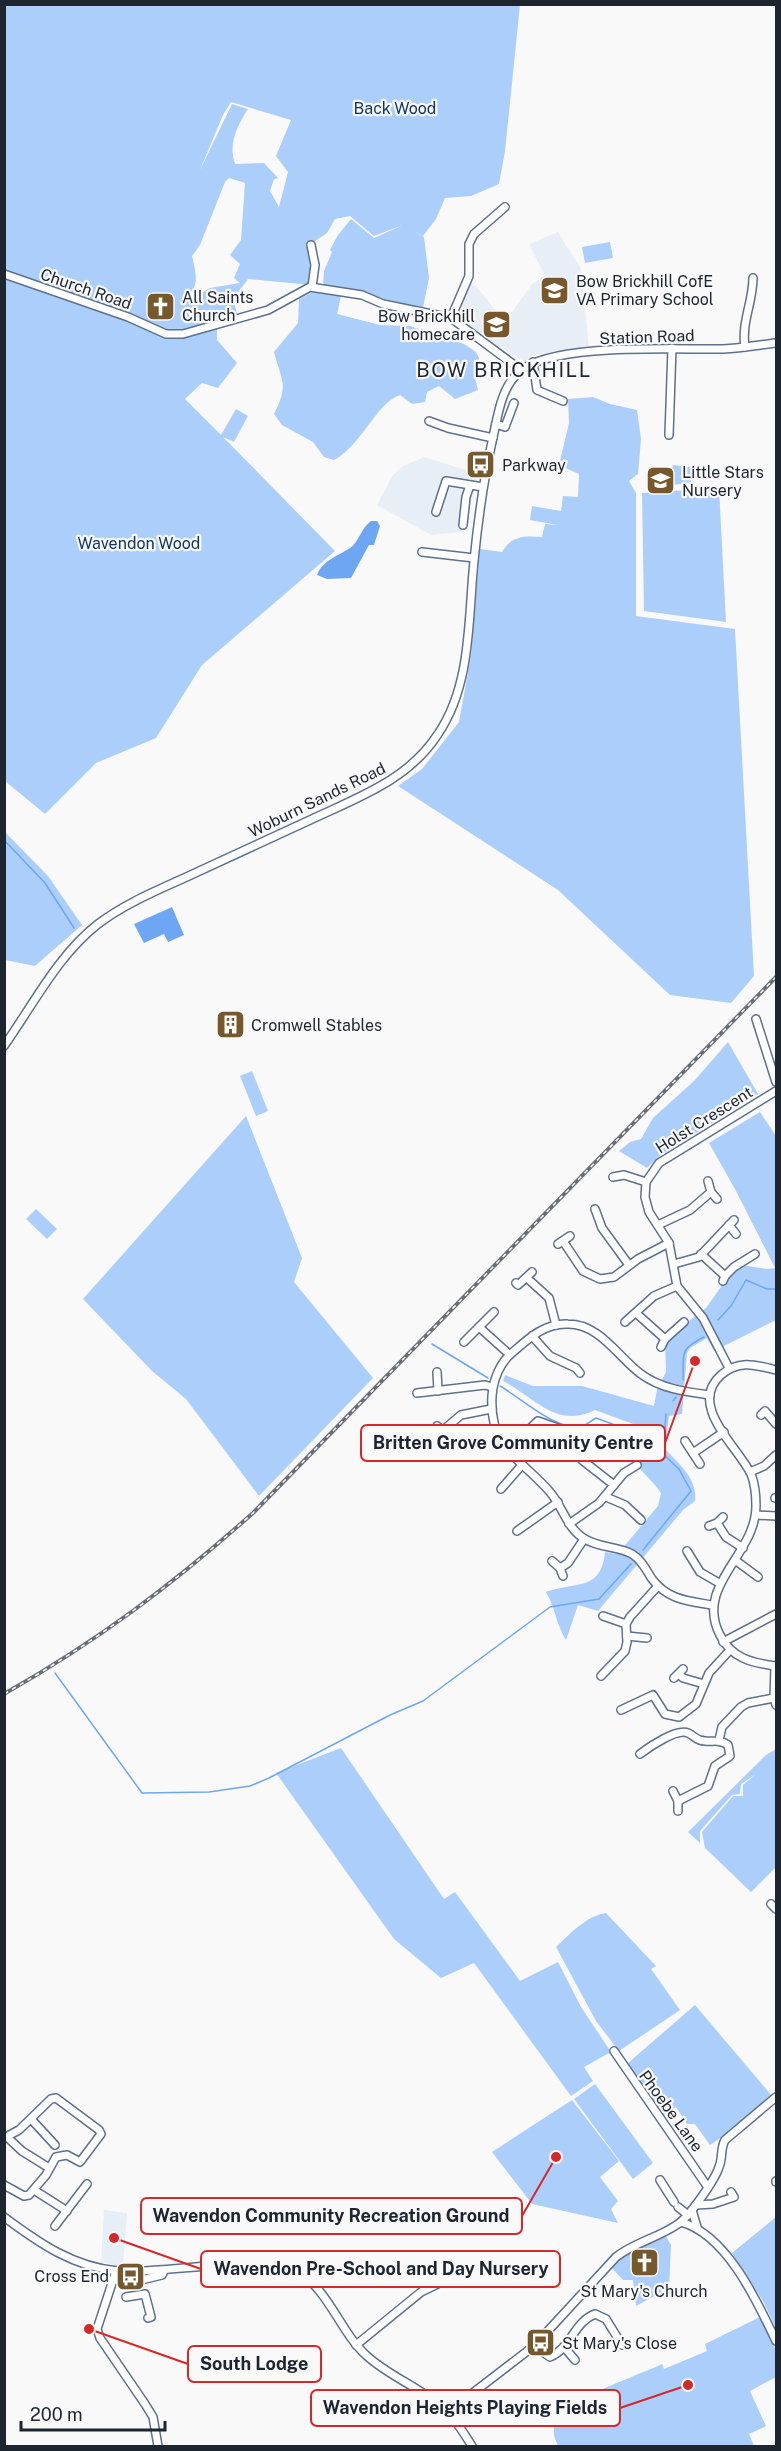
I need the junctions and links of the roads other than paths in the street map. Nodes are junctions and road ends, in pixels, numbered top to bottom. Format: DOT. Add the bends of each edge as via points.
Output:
graph roads {
  1 [pos="505,207"];
  2 [pos="311,245"];
  3 [pos="4,274"];
  4 [pos="753,278"];
  5 [pos="312,287"];
  6 [pos="451,318"];
  7 [pos="777,343"];
  8 [pos="745,347"];
  9 [pos="672,348"];
  10 [pos="533,362"];
  11 [pos="521,370"];
  12 [pos="563,402"];
  13 [pos="514,403"];
  14 [pos="432,422"];
  15 [pos="496,424"];
  16 [pos="669,435"];
  17 [pos="493,438"];
  18 [pos="470,485"];
  19 [pos="483,487"];
  20 [pos="436,512"];
  21 [pos="463,525"];
  22 [pos="422,552"];
  23 [pos="474,558"];
  24 [pos="756,1019"];
  25 [pos="4,1046"];
  26 [pos="777,1082"];
  27 [pos="777,1091"];
  28 [pos="613,1177"];
  29 [pos="708,1181"];
  30 [pos="646,1182"];
  31 [pos="711,1192"];
  32 [pos="717,1200"];
  33 [pos="595,1209"];
  34 [pos="658,1225"];
  35 [pos="736,1234"];
  36 [pos="570,1236"];
  37 [pos="669,1243"];
  38 [pos="701,1254"];
  39 [pos="751,1259"];
  40 [pos="674,1264"];
  41 [pos="629,1265"];
  42 [pos="516,1283"];
  43 [pos="677,1286"];
  44 [pos="494,1312"];
  45 [pos="636,1313"];
  46 [pos="625,1322"];
  47 [pos="684,1322"];
  48 [pos="556,1324"];
  49 [pos="479,1327"];
  50 [pos="532,1336"];
  51 [pos="665,1339"];
  52 [pos="464,1342"];
  53 [pos="661,1347"];
  54 [pos="509,1354"];
  55 [pos="777,1362"];
  56 [pos="729,1368"];
  57 [pos="776,1370"];
  58 [pos="437,1372"];
  59 [pos="580,1373"];
  60 [pos="492,1387"];
  61 [pos="438,1391"];
  62 [pos="417,1394"];
  63 [pos="710,1395"];
  64 [pos="491,1409"];
  65 [pos="761,1415"];
  66 [pos="777,1424"];
  67 [pos="558,1428"];
  68 [pos="724,1432"];
  69 [pos="452,1439"];
  70 [pos="686,1441"];
  71 [pos="592,1449"];
  72 [pos="507,1450"];
  73 [pos="693,1453"];
  74 [pos="777,1455"];
  75 [pos="700,1464"];
  76 [pos="522,1465"];
  77 [pos="638,1465"];
  78 [pos="750,1472"];
  79 [pos="614,1485"];
  80 [pos="501,1489"];
  81 [pos="606,1497"];
  82 [pos="558,1502"];
  83 [pos="756,1515"];
  84 [pos="777,1516"];
  85 [pos="723,1517"];
  86 [pos="642,1520"];
  87 [pos="569,1524"];
  88 [pos="524,1526"];
  89 [pos="517,1531"];
  90 [pos="528,1533"];
  91 [pos="584,1539"];
  92 [pos="743,1548"];
  93 [pos="692,1554"];
  94 [pos="735,1560"];
  95 [pos="552,1561"];
  96 [pos="758,1577"];
  97 [pos="719,1583"];
  98 [pos="658,1586"];
  99 [pos="712,1605"];
  100 [pos="777,1614"];
  101 [pos="603,1616"];
  102 [pos="626,1623"];
  103 [pos="627,1636"];
  104 [pos="647,1638"];
  105 [pos="723,1642"];
  106 [pos="730,1650"];
  107 [pos="776,1666"];
  108 [pos="602,1671"];
  109 [pos="679,1673"];
  110 [pos="704,1684"];
  111 [pos="775,1702"];
  112 [pos="621,1710"];
  113 [pos="679,1717"];
  114 [pos="682,1732"];
  115 [pos="719,1740"];
  116 [pos="642,1749"];
  117 [pos="673,1791"];
  118 [pos="678,1801"];
  119 [pos="678,1811"];
  120 [pos="614,2051"];
  121 [pos="777,2097"];
  122 [pos="31,2120"];
  123 [pos="6,2137"];
  124 [pos="58,2149"];
  125 [pos="46,2166"];
  126 [pos="660,2180"];
  127 [pos="87,2184"];
  128 [pos="4,2185"];
  129 [pos="673,2185"];
  130 [pos="707,2186"];
  131 [pos="34,2190"];
  132 [pos="666,2190"];
  133 [pos="731,2192"];
  134 [pos="692,2210"];
  135 [pos="67,2211"];
  136 [pos="4,2217"];
  137 [pos="681,2223"];
  138 [pos="55,2226"];
  139 [pos="697,2227"];
  140 [pos="116,2271"];
  141 [pos="164,2271"];
  142 [pos="458,2274"];
  143 [pos="114,2280"];
  144 [pos="137,2281"];
  145 [pos="140,2294"];
  146 [pos="126,2298"];
  147 [pos="148,2318"];
  148 [pos="777,2341"];
  149 [pos="356,2345"];
  150 [pos="622,2345"];
  151 [pos="534,2346"];
  152 [pos="564,2347"];
  153 [pos="575,2360"];
  154 [pos="448,2412"];
  155 [pos="158,2446"];
  156 [pos="472,2446"];
  1 -- 6 [label="street" via="474,234 469,244 469,276"];
  2 -- 5 [label="street" via="315,265"];
  3 -- 5 [label="street, Church Road" via="174,334 268,310 303,288"];
  4 -- 8 [label="street" via="743,326"];
  5 -- 6 [label="street" via="362,295 384,304"];
  6 -- 11 [label="street"];
  7 -- 8 [label="street, Station Road"];
  8 -- 9 [label="street, Station Road"];
  9 -- 10 [label="street, Station Road" via="627,349"];
  9 -- 16 [label="street"];
  10 -- 11 [label="street, Station Road"];
  10 -- 12 [label="street" via="537,390"];
  11 -- 15 [label="street, Woburn Sands Road" via="507,388"];
  13 -- 15 [label="street" via="505,427"];
  14 -- 17 [label="street"];
  15 -- 17 [label="street, Woburn Sands Road"];
  17 -- 19 [label="street, Woburn Sands Road"];
  18 -- 19 [label="street"];
  18 -- 20 [label="street" via="446,481"];
  18 -- 21 [label="street"];
  19 -- 23 [label="street, Woburn Sands Road"];
  22 -- 23 [label="street"];
  23 -- 25 [label="street, Woburn Sands Road" via="465,660 458,693 440,732 410,767 372,791 140,898 86,935"];
  24 -- 26 [label="street" via="760,1041"];
  27 -- 30 [label="street, Holst Crescent" via="659,1163"];
  28 -- 30 [label="street" via="624,1175"];
  29 -- 31 [label="street"];
  30 -- 34 [label="street" via="647,1204"];
  31 -- 32 [label="street"];
  31 -- 34 [label="street" via="690,1210"];
  33 -- 41 [label="street" via="600,1229"];
  34 -- 37 [label="street"];
  35 -- 38 [label="street" via="731,1222"];
  36 -- 41 [label="street" via="560,1243 593,1278 614,1277"];
  37 -- 40 [label="street"];
  37 -- 41 [label="street"];
  38 -- 39 [label="street" via="724,1279 734,1267"];
  38 -- 40 [label="street" via="694,1260"];
  40 -- 43 [label="street"];
  42 -- 48 [label="street" via="529,1275 549,1298"];
  43 -- 45 [label="street" via="654,1296"];
  43 -- 56 [label="street" via="703,1318"];
  44 -- 49 [label="street"];
  45 -- 46 [label="street"];
  45 -- 51 [label="street"];
  47 -- 51 [label="street"];
  48 -- 50 [label="street"];
  48 -- 63 [label="street" via="575,1324 596,1332 641,1374 671,1389"];
  49 -- 52 [label="street"];
  49 -- 54 [label="street"];
  50 -- 54 [label="street"];
  50 -- 59 [label="street" via="565,1369 576,1368"];
  51 -- 53 [label="street"];
  54 -- 60 [label="street"];
  55 -- 57 [label="street"];
  56 -- 57 [label="street" via="742,1363"];
  56 -- 63 [label="street" via="716,1379"];
  58 -- 61 [label="street"];
  60 -- 61 [label="street"];
  60 -- 64 [label="street"];
  61 -- 62 [label="street"];
  63 -- 68 [label="street" via="712,1410"];
  64 -- 69 [label="street" via="460,1415 440,1429"];
  64 -- 72 [label="street" via="496,1433"];
  65 -- 66 [label="street" via="765,1411"];
  67 -- 72 [label="street" via="536,1419"];
  68 -- 73 [label="street"];
  68 -- 78 [label="street"];
  70 -- 73 [label="street"];
  71 -- 79 [label="street" via="580,1463"];
  72 -- 76 [label="street"];
  73 -- 75 [label="street"];
  74 -- 78 [label="street"];
  76 -- 80 [label="street" via="503,1479"];
  76 -- 82 [label="street"];
  77 -- 79 [label="street"];
  78 -- 83 [label="street"];
  79 -- 81 [label="street"];
  81 -- 86 [label="street" via="625,1505"];
  81 -- 87 [label="street"];
  82 -- 87 [label="street"];
  82 -- 88 [label="street"];
  83 -- 84 [label="street"];
  83 -- 92 [label="street"];
  85 -- 92 [label="street" via="713,1524"];
  87 -- 91 [label="street"];
  88 -- 89 [label="street"];
  88 -- 90 [label="street"];
  91 -- 95 [label="street" via="562,1572"];
  91 -- 98 [label="street" via="633,1555"];
  92 -- 94 [label="street"];
  93 -- 97 [label="street" via="700,1572"];
  94 -- 96 [label="street" via="751,1566"];
  94 -- 97 [label="street"];
  97 -- 99 [label="street"];
  98 -- 99 [label="street" via="680,1599"];
  98 -- 102 [label="street"];
  99 -- 105 [label="street" via="714,1624"];
  100 -- 105 [label="street"];
  101 -- 102 [label="street"];
  102 -- 103 [label="street"];
  103 -- 104 [label="street"];
  103 -- 108 [label="street" via="624,1651"];
  105 -- 106 [label="street"];
  106 -- 107 [label="street" via="742,1659"];
  106 -- 110 [label="street"];
  107 -- 111 [label="street"];
  109 -- 110 [label="street"];
  110 -- 113 [label="street" via="696,1704"];
  111 -- 115 [label="street" via="741,1707 722,1727"];
  112 -- 113 [label="street" via="652,1692 665,1714"];
  113 -- 114 [label="street"];
  114 -- 115 [label="street" via="697,1740"];
  114 -- 116 [label="street"];
  115 -- 118 [label="street" via="729,1747 728,1759 715,1766 708,1786"];
  117 -- 118 [label="street"];
  118 -- 119 [label="street"];
  120 -- 130 [label="street, Phoebe Lane"];
  121 -- 130 [label="street" via="725,2140 719,2167"];
  122 -- 123 [label="street"];
  122 -- 124 [label="street"];
  122 -- 124 [label="street" via="56,2098 101,2134 80,2162"];
  123 -- 125 [label="street"];
  124 -- 131 [label="street"];
  126 -- 132 [label="street"];
  127 -- 135 [label="street"];
  128 -- 131 [label="street" via="25,2196"];
  129 -- 132 [label="street"];
  130 -- 134 [label="street"];
  131 -- 135 [label="street"];
  132 -- 134 [label="street" via="676,2204"];
  133 -- 134 [label="street" via="734,2197"];
  134 -- 137 [label="street"];
  134 -- 139 [label="street"];
  135 -- 138 [label="street"];
  136 -- 140 [label="street" via="65,2258"];
  137 -- 139 [label="street"];
  137 -- 151 [label="street" via="616,2257"];
  139 -- 148 [label="street" via="750,2288"];
  140 -- 141 [label="street"];
  140 -- 143 [label="street"];
  141 -- 144 [label="street" via="162,2276"];
  141 -- 149 [label="street" via="257,2264 285,2266 318,2289"];
  142 -- 149 [label="street" via="421,2292"];
  143 -- 144 [label="street"];
  143 -- 155 [label="street" via="97,2329 153,2417"];
  144 -- 145 [label="street"];
  145 -- 146 [label="street"];
  145 -- 147 [label="street" via="145,2294 152,2317"];
  149 -- 154 [label="street"];
  150 -- 152 [label="street" via="606,2319 595,2314 583,2318"];
  151 -- 152 [label="street" via="550,2357"];
  151 -- 154 [label="street"];
  152 -- 153 [label="street"];
  154 -- 156 [label="street"];
}
